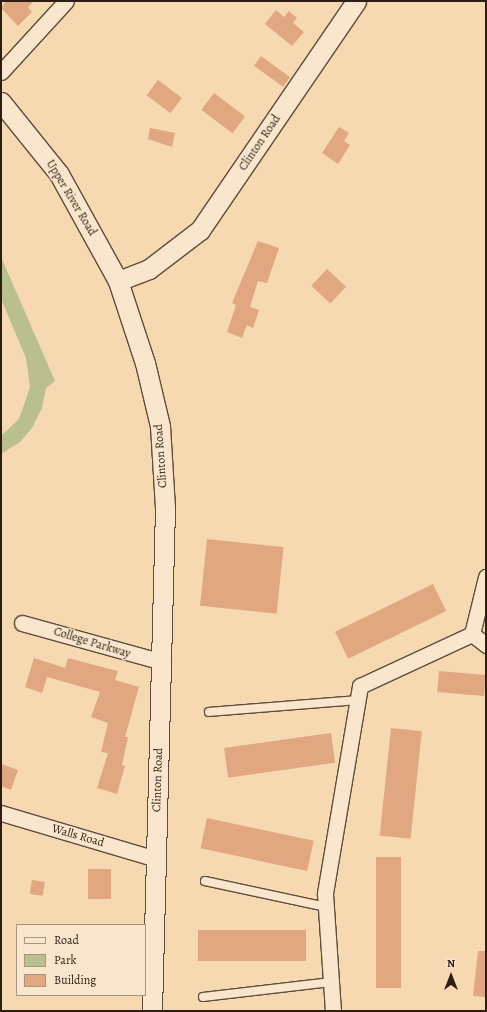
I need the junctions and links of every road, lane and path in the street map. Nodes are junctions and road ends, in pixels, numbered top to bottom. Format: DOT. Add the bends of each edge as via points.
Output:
graph roads {
  1 [pos="66,1"];
  2 [pos="356,1"];
  3 [pos="1,72"];
  4 [pos="1,102"];
  5 [pos="118,281"];
  6 [pos="486,578"];
  7 [pos="22,623"];
  8 [pos="472,634"];
  9 [pos="486,645"];
  10 [pos="162,662"];
  11 [pos="358,700"];
  12 [pos="209,712"];
  13 [pos="1,813"];
  14 [pos="156,859"];
  15 [pos="205,881"];
  16 [pos="326,907"];
  17 [pos="331,982"];
  18 [pos="203,997"];
  19 [pos="152,1011"];
  20 [pos="333,1011"];
  1 -- 3 [label="street"];
  2 -- 5 [label="street, Clinton Road" via="200,230 149,269"];
  4 -- 5 [label="street, Upper River Road" via="59,174"];
  5 -- 10 [label="street, Clinton Road" via="145,363 160,426 165,508"];
  6 -- 8 [label="street"];
  7 -- 10 [label="street, College Parkway"];
  8 -- 9 [label="street"];
  8 -- 11 [label="street" via="360,686"];
  10 -- 14 [label="street, Clinton Road"];
  11 -- 12 [label="lane"];
  11 -- 16 [label="street" via="325,893"];
  13 -- 14 [label="street, Walls Road"];
  14 -- 19 [label="street, Clinton Road"];
  15 -- 16 [label="lane"];
  16 -- 17 [label="street"];
  17 -- 18 [label="lane"];
  17 -- 20 [label="street"];
}
